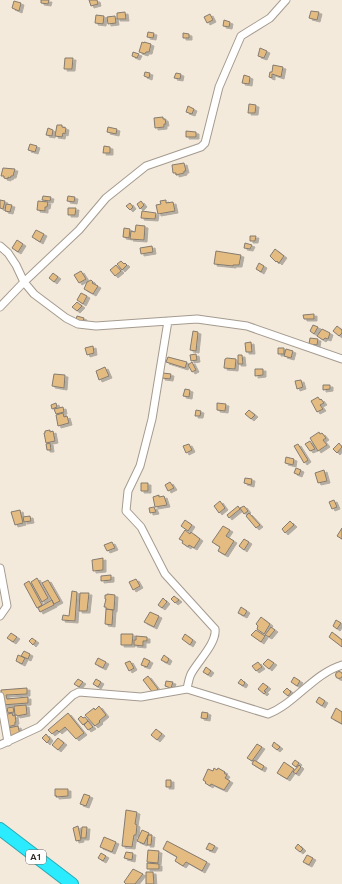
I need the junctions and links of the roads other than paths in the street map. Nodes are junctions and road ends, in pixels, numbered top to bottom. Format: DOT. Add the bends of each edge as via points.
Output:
graph roads {
  1 [pos="286,0"];
  2 [pos="0,246"];
  3 [pos="24,282"];
  4 [pos="0,307"];
  5 [pos="168,321"];
  6 [pos="342,359"];
  7 [pos="0,568"];
  8 [pos="0,616"];
  9 [pos="342,665"];
  10 [pos="187,689"];
  11 [pos="0,696"];
  12 [pos="8,742"];
  13 [pos="0,745"];
  14 [pos="0,830"];
  15 [pos="72,884"];
  1 -- 3 [label="street" via="270,18 242,36 219,87 205,143 146,166 106,198 79,230"];
  2 -- 3 [label="street" via="8,252"];
  3 -- 4 [label="street"];
  3 -- 5 [label="street" via="34,294 78,324 96,326"];
  5 -- 6 [label="street" via="197,320 247,326"];
  5 -- 10 [label="street" via="152,420 140,466 128,491 126,511 141,526 165,574 216,629 208,650 191,674"];
  7 -- 8 [label="street" via="6,606"];
  9 -- 10 [label="street" via="322,674 278,710 268,714"];
  10 -- 12 [label="street" via="141,698 79,692 39,727"];
  11 -- 12 [label="street"];
  12 -- 13 [label="street"];
  14 -- 15 [label="highway, A1"];
}
